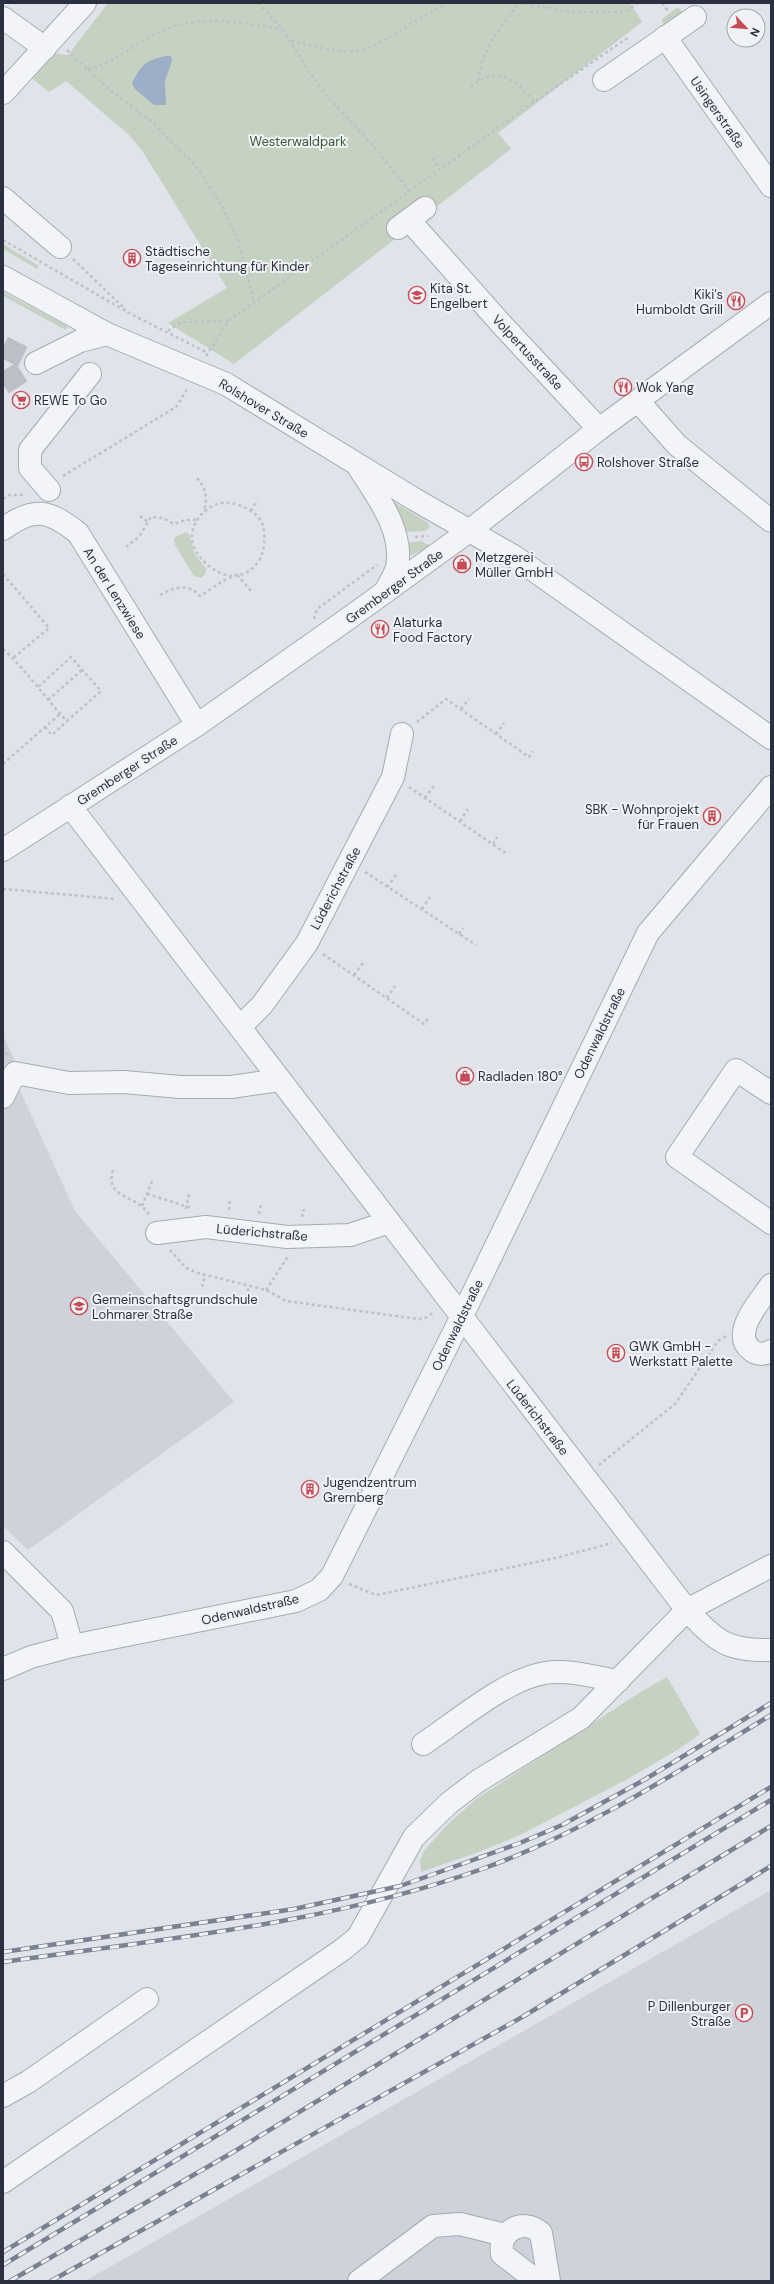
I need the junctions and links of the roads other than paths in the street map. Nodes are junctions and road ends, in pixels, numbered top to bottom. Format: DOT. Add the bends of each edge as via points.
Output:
graph roads {
  1 [pos="85,3"];
  2 [pos="695,17"];
  3 [pos="3,18"];
  4 [pos="665,37"];
  5 [pos="45,48"];
  6 [pos="604,80"];
  7 [pos="3,93"];
  8 [pos="771,186"];
  9 [pos="3,198"];
  10 [pos="410,219"];
  11 [pos="60,247"];
  12 [pos="3,277"];
  13 [pos="771,303"];
  14 [pos="107,334"];
  15 [pos="36,363"];
  16 [pos="90,374"];
  17 [pos="638,401"];
  18 [pos="600,429"];
  19 [pos="356,464"];
  20 [pos="49,490"];
  21 [pos="771,521"];
  22 [pos="5,524"];
  23 [pos="469,531"];
  24 [pos="384,592"];
  25 [pos="197,725"];
  26 [pos="402,734"];
  27 [pos="771,738"];
  28 [pos="771,787"];
  29 [pos="70,806"];
  30 [pos="3,850"];
  31 [pos="240,1027"];
  32 [pos="280,1080"];
  33 [pos="771,1093"];
  34 [pos="3,1097"];
  35 [pos="390,1222"];
  36 [pos="771,1223"];
  37 [pos="157,1233"];
  38 [pos="771,1285"];
  39 [pos="455,1310"];
  40 [pos="771,1351"];
  41 [pos="3,1552"];
  42 [pos="771,1566"];
  43 [pos="687,1610"];
  44 [pos="72,1646"];
  45 [pos="771,1650"];
  46 [pos="3,1669"];
  47 [pos="618,1681"];
  48 [pos="423,1744"];
  49 [pos="146,1999"];
  50 [pos="3,2096"];
  51 [pos="3,2182"];
  52 [pos="505,2235"];
  53 [pos="359,2281"];
  54 [pos="537,2281"];
  55 [pos="549,2281"];
  1 -- 5 [label="street"];
  2 -- 4 [label="street"];
  3 -- 5 [label="street"];
  4 -- 6 [label="street"];
  4 -- 8 [label="street, Usingerstraße"];
  5 -- 7 [label="street"];
  9 -- 11 [label="street"];
  10 -- 18 [label="street, Volpertusstraße" via="504,326"];
  12 -- 14 [label="street, Rolshover Straße"];
  13 -- 17 [label="street, Gremberger Straße"];
  14 -- 15 [label="street" via="80,340"];
  14 -- 19 [label="street, Rolshover Straße" via="226,384"];
  16 -- 20 [label="street" via="30,450 30,468"];
  17 -- 18 [label="street, Gremberger Straße"];
  17 -- 21 [label="street" via="677,445"];
  18 -- 23 [label="street, Gremberger Straße"];
  19 -- 23 [label="street, Rolshover Straße"];
  19 -- 24 [label="street" via="391,522 396,541 396,568"];
  22 -- 25 [label="street, An der Lenzwiese" via="22,516 37,513 58,518 78,533"];
  23 -- 24 [label="street, Gremberger Straße"];
  23 -- 27 [label="street, Rolshover Straße" via="515,558"];
  24 -- 25 [label="street, Gremberger Straße"];
  25 -- 29 [label="street, Gremberger Straße"];
  26 -- 31 [label="street, Lüderichstraße" via="393,777 306,943 262,1005"];
  28 -- 39 [label="street, Odenwaldstraße" via="648,933"];
  29 -- 30 [label="street, Gremberger Straße"];
  29 -- 31 [label="street, Lüderichstraße"];
  31 -- 32 [label="street, Lüderichstraße"];
  32 -- 34 [label="street" via="231,1087 180,1087 124,1082 69,1083 15,1073"];
  32 -- 35 [label="street, Lüderichstraße"];
  33 -- 36 [label="street" via="736,1070 677,1157"];
  35 -- 37 [label="street, Lüderichstraße" via="350,1235 298,1237 206,1227"];
  35 -- 39 [label="street, Lüderichstraße"];
  38 -- 40 [label="street" via="744,1326 744,1341 751,1351 763,1354"];
  39 -- 43 [label="street, Lüderichstraße"];
  39 -- 44 [label="street, Odenwaldstraße" via="332,1576 319,1590 296,1601"];
  41 -- 44 [label="street" via="62,1611"];
  42 -- 43 [label="street"];
  43 -- 45 [label="street, Lüderichstraße" via="710,1634 736,1649"];
  43 -- 47 [label="street"];
  44 -- 46 [label="street, Odenwaldstraße" via="31,1657"];
  47 -- 48 [label="street" via="563,1672 530,1676 502,1690"];
  47 -- 51 [label="street" via="581,1718 478,1781 449,1803 414,1838 358,1937"];
  49 -- 50 [label="street" via="28,2082"];
  52 -- 53 [label="street" via="460,2224 433,2226"];
  52 -- 54 [label="street" via="502,2254"];
  52 -- 55 [label="street" via="523,2225 541,2233"];
}
